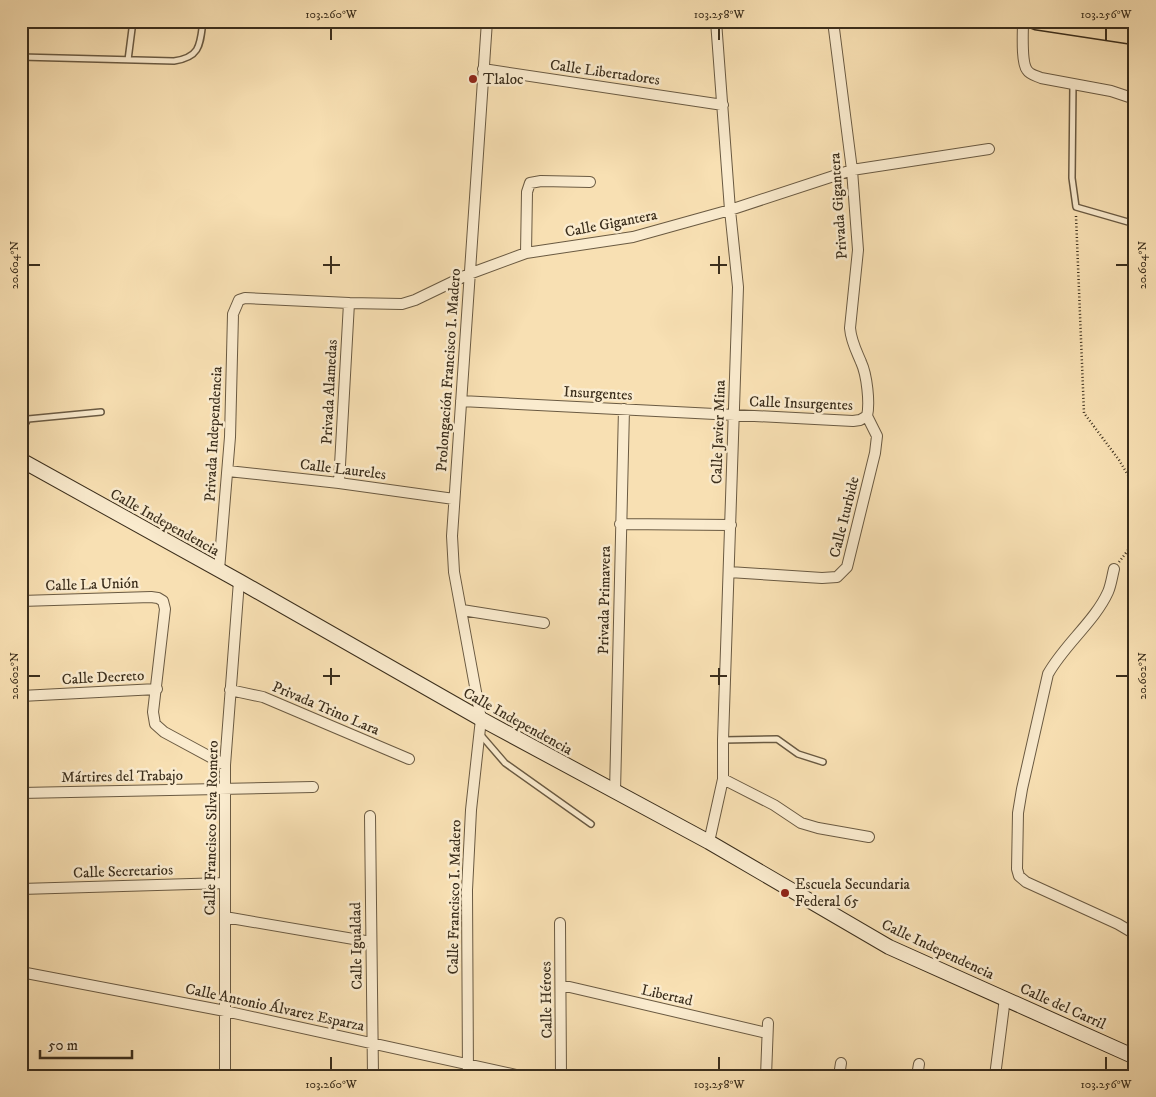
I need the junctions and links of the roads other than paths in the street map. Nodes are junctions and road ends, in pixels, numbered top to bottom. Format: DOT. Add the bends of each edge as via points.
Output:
graph roads {
  1 [pos="133,21"];
  2 [pos="204,21"];
  3 [pos="487,21"];
  4 [pos="716,21"];
  5 [pos="832,21"];
  6 [pos="1028,24"];
  7 [pos="1135,36"];
  8 [pos="21,57"];
  9 [pos="128,60"];
  10 [pos="483,69"];
  11 [pos="1073,84"];
  12 [pos="1135,99"];
  13 [pos="723,105"];
  14 [pos="989,149"];
  15 [pos="852,170"];
  16 [pos="590,182"];
  17 [pos="730,210"];
  18 [pos="1135,224"];
  19 [pos="526,253"];
  20 [pos="469,274"];
  21 [pos="238,300"];
  22 [pos="349,304"];
  23 [pos="461,400"];
  24 [pos="624,409"];
  25 [pos="101,412"];
  26 [pos="734,415"];
  27 [pos="867,416"];
  28 [pos="21,431"];
  29 [pos="21,460"];
  30 [pos="228,471"];
  31 [pos="339,483"];
  32 [pos="454,499"];
  33 [pos="620,524"];
  34 [pos="731,525"];
  35 [pos="1114,569"];
  36 [pos="219,570"];
  37 [pos="729,572"];
  38 [pos="238,581"];
  39 [pos="21,601"];
  40 [pos="462,610"];
  41 [pos="544,623"];
  42 [pos="157,689"];
  43 [pos="230,690"];
  44 [pos="21,696"];
  45 [pos="480,726"];
  46 [pos="723,740"];
  47 [pos="409,759"];
  48 [pos="823,762"];
  49 [pos="225,765"];
  50 [pos="723,779"];
  51 [pos="313,787"];
  52 [pos="225,789"];
  53 [pos="615,792"];
  54 [pos="21,793"];
  55 [pos="370,816"];
  56 [pos="591,824"];
  57 [pos="869,837"];
  58 [pos="709,842"];
  59 [pos="225,883"];
  60 [pos="21,889"];
  61 [pos="225,917"];
  62 [pos="560,924"];
  63 [pos="1118,924"];
  64 [pos="1135,926"];
  65 [pos="1135,934"];
  66 [pos="371,942"];
  67 [pos="21,972"];
  68 [pos="560,985"];
  69 [pos="1005,998"];
  70 [pos="225,1011"];
  71 [pos="372,1043"];
  72 [pos="1135,1057"];
  73 [pos="840,1063"];
  74 [pos="468,1064"];
  75 [pos="919,1064"];
  76 [pos="21,1074"];
  77 [pos="28,1076"];
  78 [pos="225,1076"];
  79 [pos="372,1076"];
  80 [pos="468,1076"];
  81 [pos="521,1076"];
  82 [pos="561,1076"];
  83 [pos="766,1076"];
  84 [pos="839,1076"];
  85 [pos="917,1076"];
  86 [pos="994,1076"];
  1 -- 9 [label="lane"];
  2 -- 9 [label="lane" via="199,45 191,57 174,61"];
  3 -- 10 [label="street, Prolongación Francisco I. Madero"];
  4 -- 13 [label="street, Calle Javier Mina"];
  5 -- 15 [label="street, Privada Gigantera"];
  6 -- 7 [label="main road"];
  6 -- 11 [label="street" via="1024,62 1027,70 1041,78"];
  8 -- 9 [label="lane"];
  10 -- 13 [label="street, Calle Libertadores"];
  10 -- 20 [label="street, Prolongación Francisco I. Madero"];
  11 -- 12 [label="street"];
  11 -- 18 [label="lane" via="1072,178 1076,207"];
  13 -- 17 [label="street, Calle Javier Mina"];
  14 -- 15 [label="street, Calle Gigantera"];
  15 -- 17 [label="street, Calle Gigantera"];
  15 -- 27 [label="street, Privada Gigantera" via="858,250 850,328 853,346 865,374"];
  16 -- 19 [label="street" via="530,183"];
  17 -- 19 [label="street, Calle Gigantera" via="633,237"];
  17 -- 26 [label="street, Calle Javier Mina" via="738,287"];
  19 -- 20 [label="street, Calle Gigantera"];
  20 -- 22 [label="street, Calle Gigantera" via="402,304"];
  20 -- 23 [label="street, Prolongación Francisco I. Madero"];
  21 -- 22 [label="street, Calle Gigantera"];
  21 -- 30 [label="street, Privada Independencia" via="233,314"];
  22 -- 31 [label="street, Privada Alamedas"];
  23 -- 24 [label="street, Insurgentes"];
  23 -- 32 [label="street, Prolongación Francisco I. Madero"];
  24 -- 26 [label="street, Insurgentes"];
  24 -- 33 [label="street, Privada Primavera"];
  25 -- 28 [label="lane" via="28,419"];
  26 -- 27 [label="street, Calle Insurgentes" via="852,421"];
  26 -- 34 [label="street, Calle Javier Mina"];
  27 -- 37 [label="street, Calle Iturbide" via="877,436 875,453 847,567 837,577 822,578"];
  29 -- 36 [label="street, Calle Independencia"];
  30 -- 31 [label="street, Calle Laureles"];
  30 -- 36 [label="street, Privada Independencia"];
  31 -- 32 [label="street, Calle Laureles"];
  32 -- 40 [label="street, Prolongación Francisco I. Madero" via="454,572"];
  33 -- 34 [label="street"];
  33 -- 53 [label="street, Privada Primavera"];
  34 -- 37 [label="street, Calle Javier Mina"];
  35 -- 63 [label="street" via="1108,592 1098,610 1056,659 1048,674 1022,789 1016,869 1026,882"];
  36 -- 38 [label="street, Calle Independencia"];
  37 -- 46 [label="street, Calle Javier Mina"];
  38 -- 43 [label="street, Calle Francisco Silva Romero"];
  38 -- 45 [label="street, Calle Independencia"];
  39 -- 42 [label="street, Calle La Unión" via="151,597 163,601 165,609"];
  40 -- 41 [label="street"];
  40 -- 45 [label="street, Prolongación Francisco I. Madero"];
  42 -- 44 [label="street, Calle Decreto"];
  42 -- 49 [label="street" via="153,712 155,724"];
  43 -- 47 [label="street, Privada Trino Lara" via="263,697"];
  43 -- 49 [label="street, Calle Francisco Silva Romero"];
  45 -- 53 [label="street, Calle Independencia"];
  45 -- 56 [label="lane" via="505,763"];
  45 -- 74 [label="street, Calle Francisco I. Madero" via="467,890"];
  46 -- 48 [label="lane" via="777,739 798,754"];
  46 -- 50 [label="street, Calle Javier Mina"];
  49 -- 52 [label="street, Calle Francisco Silva Romero"];
  50 -- 57 [label="street" via="801,823"];
  50 -- 58 [label="street, Calle Javier Mina"];
  51 -- 52 [label="street, Mártires del Trabajo"];
  52 -- 54 [label="street, Mártires del Trabajo"];
  52 -- 59 [label="street, Calle Francisco Silva Romero"];
  53 -- 58 [label="street, Calle Independencia"];
  55 -- 66 [label="street, Calle Igualdad"];
  58 -- 69 [label="street, Calle Independencia" via="889,946"];
  59 -- 60 [label="street, Calle Secretarios"];
  59 -- 61 [label="street, Calle Francisco Silva Romero"];
  61 -- 66 [label="street"];
  61 -- 70 [label="street, Calle Francisco Silva Romero"];
  62 -- 68 [label="street, Calle Héroes"];
  63 -- 64 [label="street"];
  63 -- 65 [label="street"];
  66 -- 71 [label="street, Calle Igualdad"];
  67 -- 70 [label="street, Calle Antonio Álvarez Esparza"];
  68 -- 82 [label="street, Calle Héroes"];
  68 -- 83 [label="street, Libertad" via="767,1028"];
  69 -- 72 [label="street, Calle del Carril"];
  69 -- 86 [label="street"];
  70 -- 71 [label="street, Calle Antonio Álvarez Esparza"];
  70 -- 78 [label="street, Calle Francisco Silva Romero"];
  71 -- 74 [label="street, Calle Antonio Álvarez Esparza"];
  71 -- 79 [label="street, Calle Igualdad"];
  73 -- 84 [label="street"];
  74 -- 80 [label="street, Calle Francisco I. Madero"];
  74 -- 81 [label="street, Calle Antonio Álvarez Esparza"];
  75 -- 85 [label="street"];
  76 -- 77 [label="street"];
}
